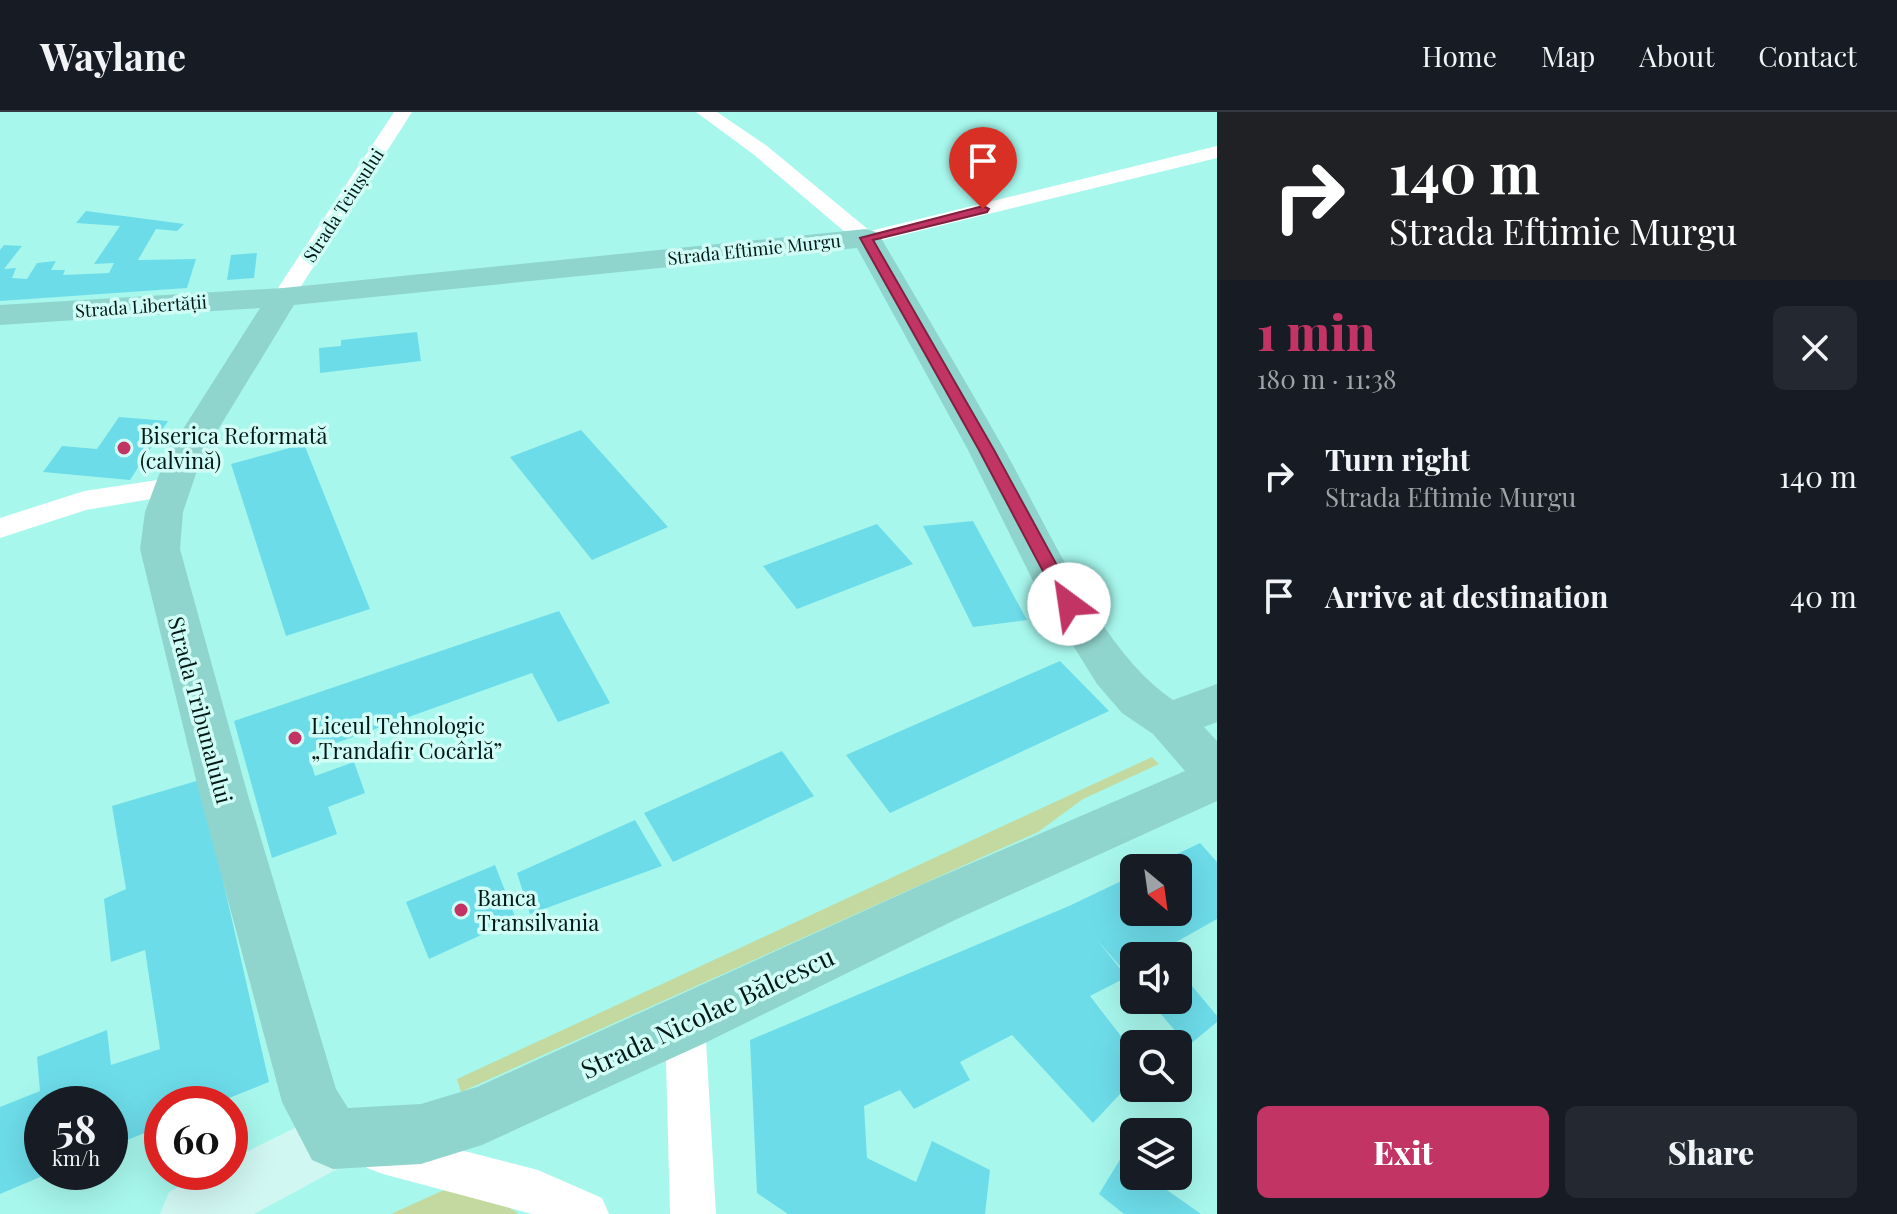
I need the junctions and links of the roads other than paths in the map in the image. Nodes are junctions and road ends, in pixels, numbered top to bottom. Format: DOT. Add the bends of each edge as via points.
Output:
graph roads {
  1 [pos="403,112"];
  2 [pos="705,112"];
  3 [pos="1217,152"];
  4 [pos="866,238"];
  5 [pos="283,297"];
  6 [pos="0,315"];
  7 [pos="171,487"];
  8 [pos="0,528"];
  9 [pos="1217,702"];
  10 [pos="1169,721"];
  11 [pos="1217,776"];
  12 [pos="685,1023"];
  13 [pos="333,1139"];
  14 [pos="191,1214"];
  15 [pos="586,1214"];
  16 [pos="693,1214"];
  1 -- 5 [label="street, Strada Teiușului"];
  2 -- 4 [label="street"];
  3 -- 4 [label="street, Strada Eftimie Murgu"];
  4 -- 5 [label="main road, Strada Eftimie Murgu"];
  4 -- 10 [label="main road" via="1054,581 1113,672 1138,700"];
  5 -- 6 [label="main road, Strada Libertății"];
  5 -- 7 [label="main road, Strada Tribunalului" via="202,423"];
  7 -- 8 [label="street" via="84,501"];
  7 -- 13 [label="main road, Strada Tribunalului" via="160,532 170,592 311,1102"];
  9 -- 10 [label="main road"];
  10 -- 11 [label="main road"];
  11 -- 12 [label="main road, Strada Nicolae Bălcescu"];
  12 -- 13 [label="main road, Strada Nicolae Bălcescu" via="482,1115 421,1134"];
  12 -- 16 [label="street"];
  13 -- 14 [label="street, Strada Nicolae Bălcescu"];
  13 -- 15 [label="street" via="538,1193"];
}
